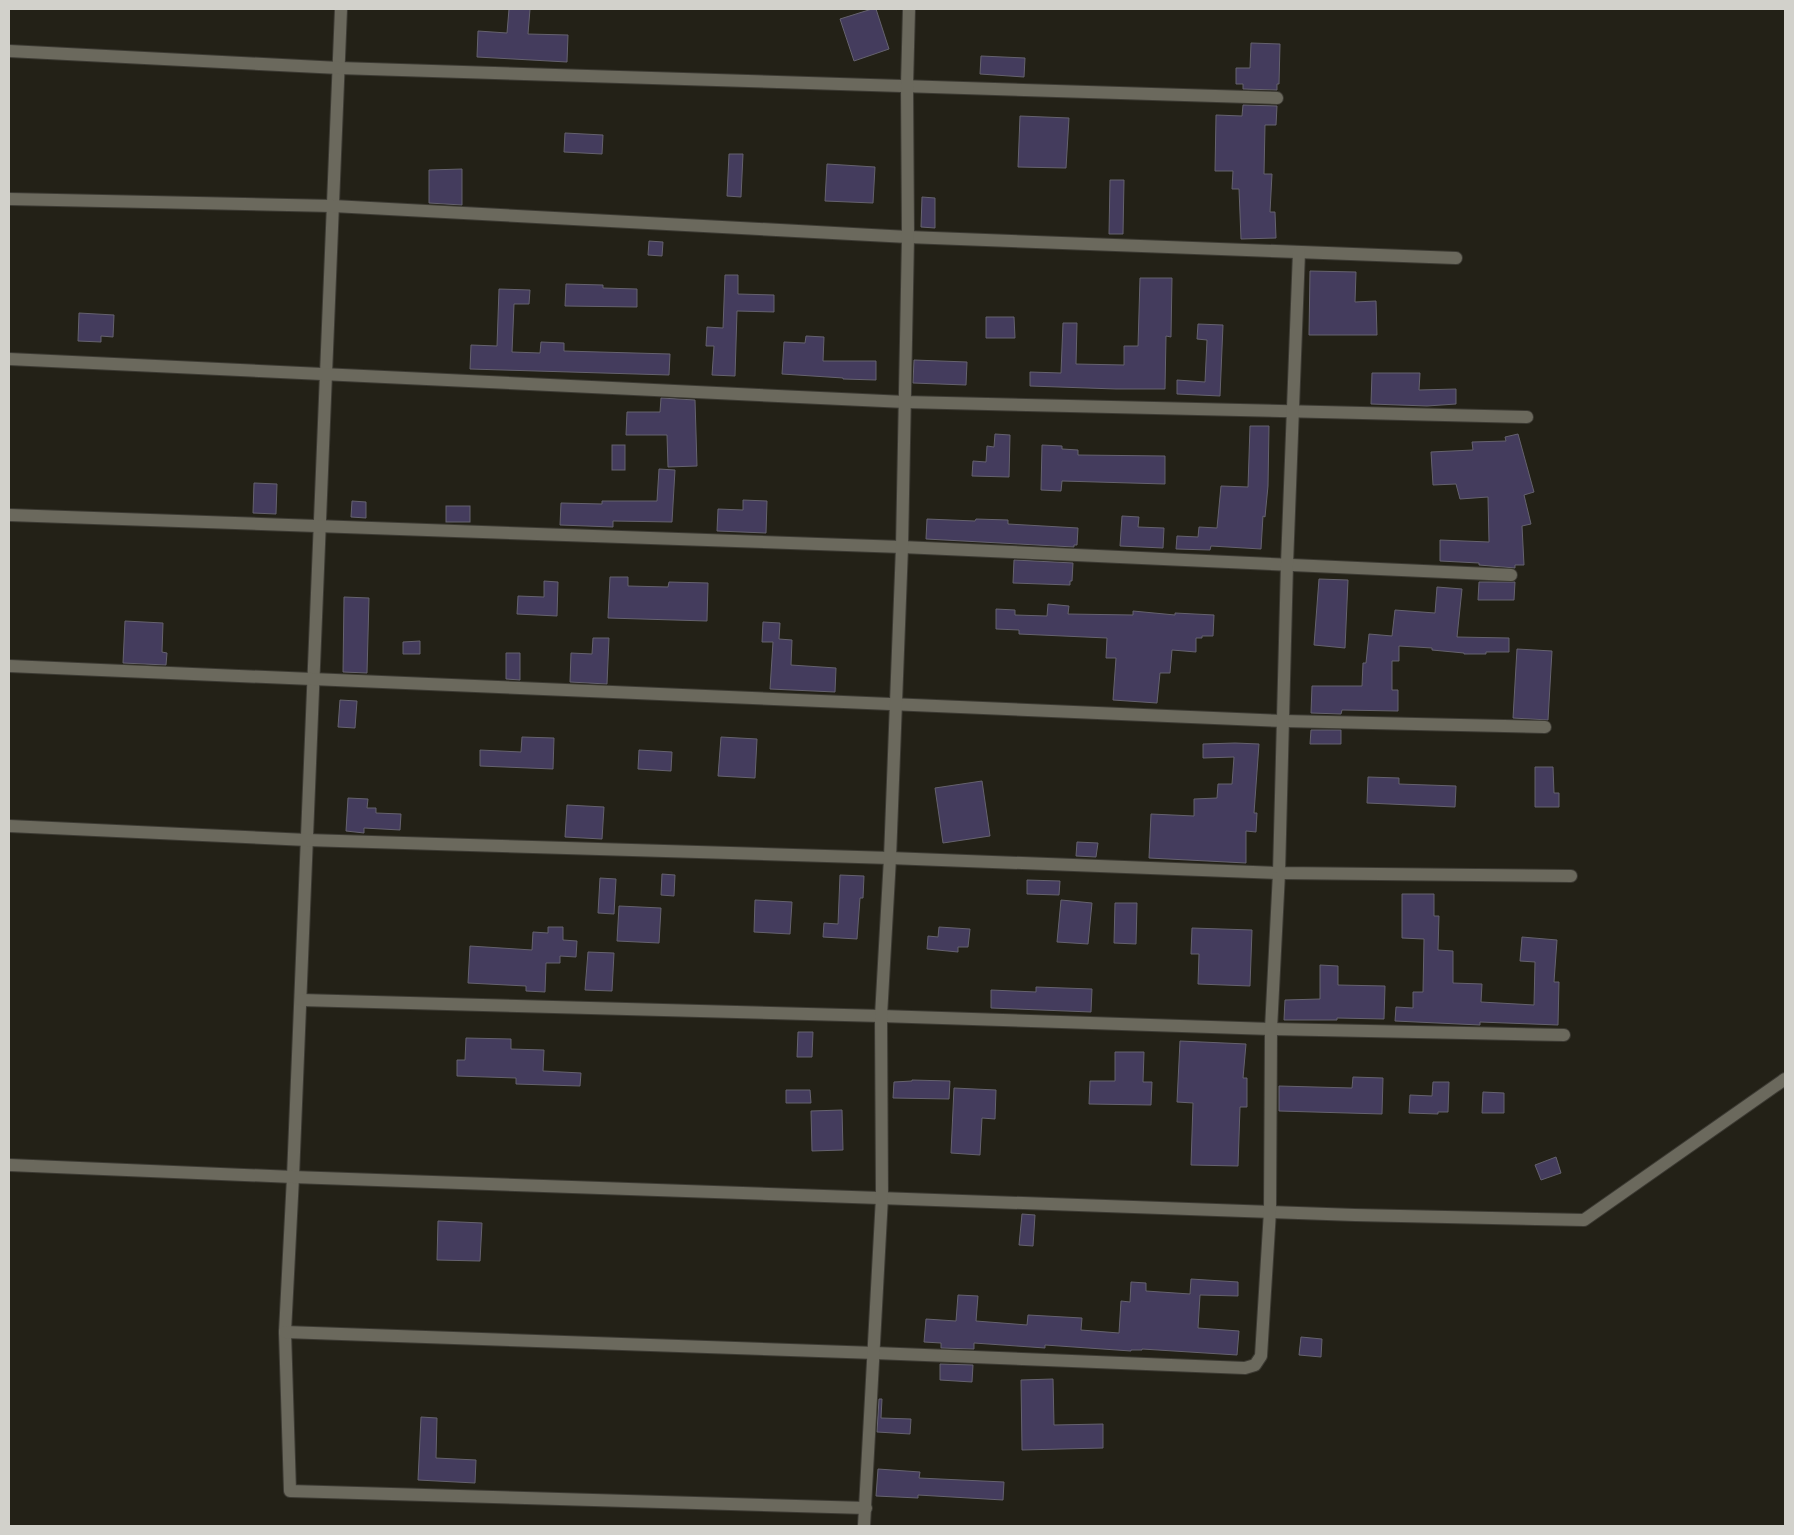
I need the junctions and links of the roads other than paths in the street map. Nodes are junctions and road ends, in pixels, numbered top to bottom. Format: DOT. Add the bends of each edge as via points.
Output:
graph roads {
  1 [pos="341,9"];
  2 [pos="909,9"];
  3 [pos="9,51"];
  4 [pos="339,68"];
  5 [pos="907,85"];
  6 [pos="1277,98"];
  7 [pos="9,199"];
  8 [pos="333,206"];
  9 [pos="908,237"];
  10 [pos="1298,252"];
  11 [pos="1456,258"];
  12 [pos="9,359"];
  13 [pos="326,374"];
  14 [pos="905,402"];
  15 [pos="1293,410"];
  16 [pos="1527,416"];
  17 [pos="9,514"];
  18 [pos="320,527"];
  19 [pos="902,548"];
  20 [pos="1287,564"];
  21 [pos="1511,575"];
  22 [pos="9,666"];
  23 [pos="314,680"];
  24 [pos="896,704"];
  25 [pos="1284,721"];
  26 [pos="1545,727"];
  27 [pos="9,826"];
  28 [pos="307,840"];
  29 [pos="890,858"];
  30 [pos="1279,873"];
  31 [pos="1571,876"];
  32 [pos="300,1000"];
  33 [pos="882,1016"];
  34 [pos="1271,1029"];
  35 [pos="1564,1035"];
  36 [pos="1785,1079"];
  37 [pos="9,1165"];
  38 [pos="293,1177"];
  39 [pos="882,1197"];
  40 [pos="1270,1210"];
  41 [pos="285,1332"];
  42 [pos="875,1353"];
  43 [pos="866,1508"];
  44 [pos="864,1526"];
  1 -- 4 [label="street"];
  2 -- 5 [label="street"];
  3 -- 4 [label="street"];
  4 -- 5 [label="street"];
  4 -- 8 [label="street"];
  5 -- 6 [label="street"];
  5 -- 9 [label="street"];
  7 -- 8 [label="street"];
  8 -- 9 [label="street"];
  8 -- 13 [label="street"];
  9 -- 10 [label="street"];
  9 -- 14 [label="street"];
  10 -- 11 [label="street"];
  10 -- 15 [label="street"];
  12 -- 13 [label="street"];
  13 -- 14 [label="street"];
  13 -- 18 [label="street"];
  14 -- 15 [label="street"];
  14 -- 19 [label="street"];
  15 -- 16 [label="street"];
  15 -- 20 [label="street"];
  17 -- 18 [label="street"];
  18 -- 19 [label="street"];
  18 -- 23 [label="street"];
  19 -- 20 [label="street"];
  19 -- 24 [label="street"];
  20 -- 21 [label="street"];
  20 -- 25 [label="street"];
  22 -- 23 [label="street"];
  23 -- 24 [label="street"];
  23 -- 28 [label="street"];
  24 -- 25 [label="street"];
  24 -- 29 [label="street"];
  25 -- 26 [label="street"];
  25 -- 30 [label="street"];
  27 -- 28 [label="street"];
  28 -- 29 [label="street"];
  28 -- 32 [label="street"];
  29 -- 30 [label="street"];
  29 -- 33 [label="street"];
  30 -- 31 [label="street"];
  30 -- 34 [label="street"];
  32 -- 33 [label="street"];
  32 -- 38 [label="street"];
  33 -- 34 [label="street"];
  33 -- 39 [label="street"];
  34 -- 35 [label="street"];
  34 -- 40 [label="street"];
  36 -- 40 [label="street" via="1584,1220"];
  37 -- 38 [label="street"];
  38 -- 39 [label="street"];
  38 -- 41 [label="street"];
  39 -- 40 [label="street"];
  39 -- 42 [label="street"];
  40 -- 42 [label="street" via="1261,1356 1255,1364 1245,1368"];
  41 -- 42 [label="street"];
  41 -- 43 [label="street" via="290,1491"];
  42 -- 43 [label="street"];
  43 -- 44 [label="street"];
}
